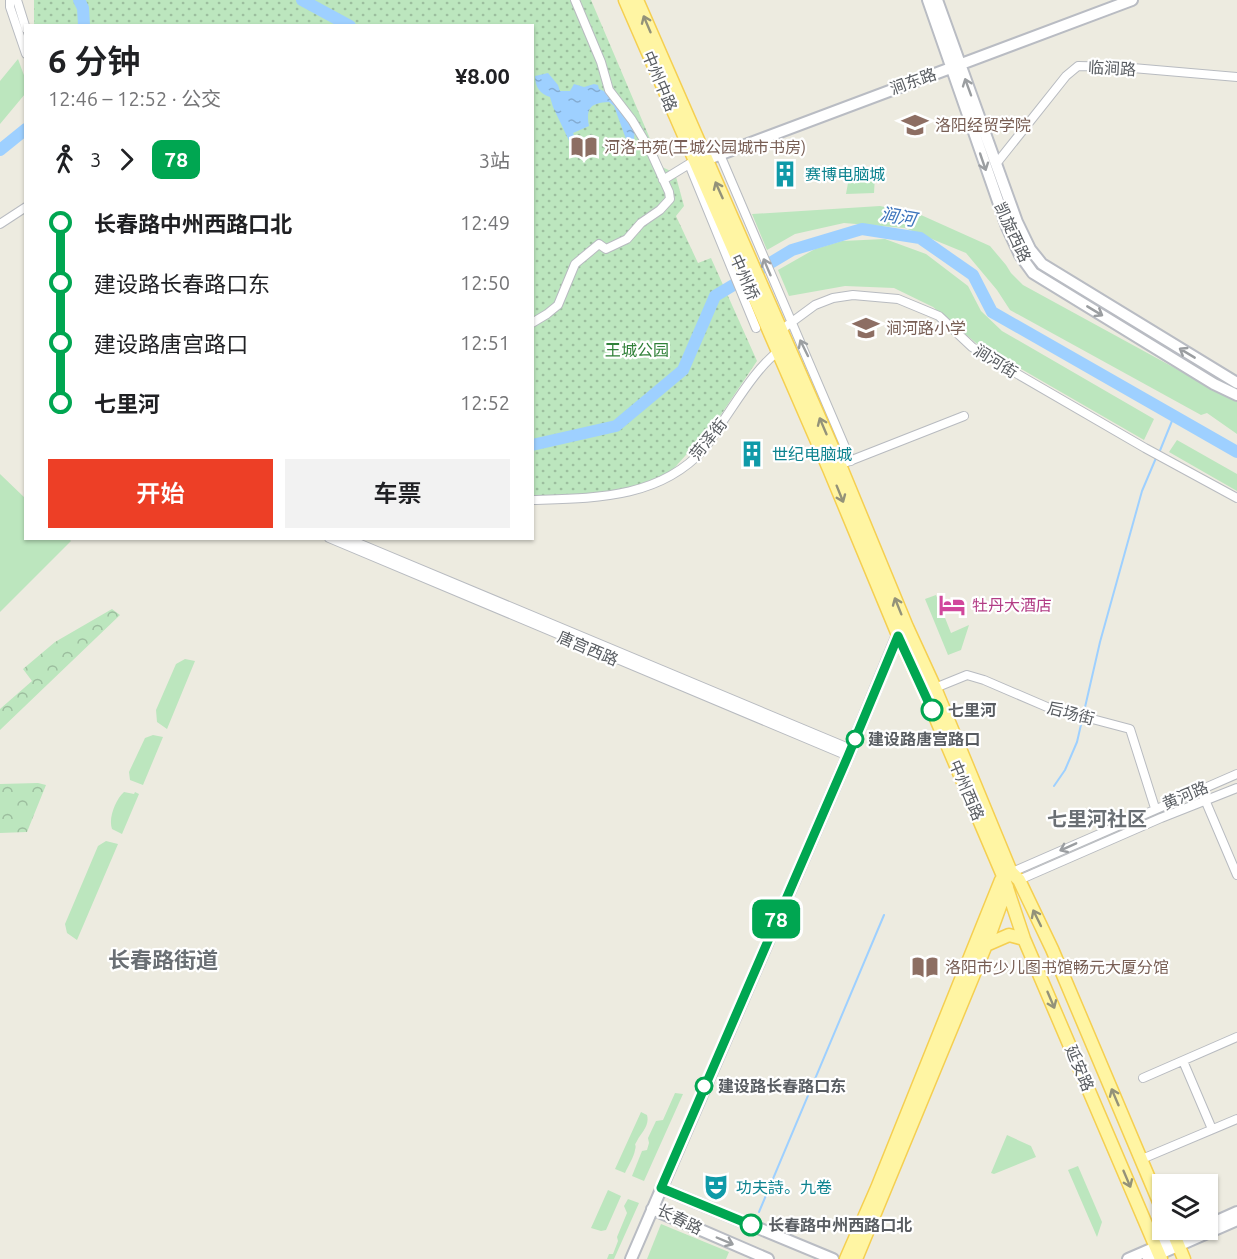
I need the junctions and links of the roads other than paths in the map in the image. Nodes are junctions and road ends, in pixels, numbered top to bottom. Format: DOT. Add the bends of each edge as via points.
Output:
graph roads {
  1 [pos="10,0"];
  2 [pos="17,0"];
  3 [pos="575,0"];
  4 [pos="625,0"];
  5 [pos="637,0"];
  6 [pos="928,0"];
  7 [pos="937,0"];
  8 [pos="1120,0"];
  9 [pos="1132,0"];
  10 [pos="24,24"];
  11 [pos="24,50"];
  12 [pos="954,64"];
  13 [pos="1237,77"];
  14 [pos="718,152"];
  15 [pos="700,160"];
  16 [pos="996,164"];
  17 [pos="663,180"];
  18 [pos="24,208"];
  19 [pos="0,224"];
  20 [pos="730,226"];
  21 [pos="534,322"];
  22 [pos="776,323"];
  23 [pos="783,349"];
  24 [pos="1237,383"];
  25 [pos="1237,395"];
  26 [pos="964,416"];
  27 [pos="840,465"];
  28 [pos="1237,498"];
  29 [pos="534,500"];
  30 [pos="334,540"];
  31 [pos="351,540"];
  32 [pos="900,631"];
  33 [pos="935,688"];
  34 [pos="847,751"];
  35 [pos="1237,774"];
  36 [pos="1200,788"];
  37 [pos="1237,788"];
  38 [pos="1205,800"];
  39 [pos="1155,808"];
  40 [pos="1237,875"];
  41 [pos="1010,879"];
  42 [pos="1024,939"];
  43 [pos="986,945"];
  44 [pos="1237,1037"];
  45 [pos="1183,1061"];
  46 [pos="1143,1078"];
  47 [pos="1237,1119"];
  48 [pos="1212,1130"];
  49 [pos="1142,1160"];
  50 [pos="1152,1184"];
  51 [pos="661,1188"];
  52 [pos="651,1196"];
  53 [pos="652,1209"];
  54 [pos="1237,1212"];
  55 [pos="1237,1220"];
  56 [pos="1218,1221"];
  57 [pos="1218,1226"];
  58 [pos="1173,1240"];
  59 [pos="1176,1240"];
  60 [pos="1156,1255"];
  61 [pos="624,1259"];
  62 [pos="631,1259"];
  63 [pos="768,1259"];
  64 [pos="833,1259"];
  65 [pos="846,1259"];
  66 [pos="856,1259"];
  67 [pos="1128,1259"];
  68 [pos="1184,1259"];
  1 -- 11 [label="street"];
  2 -- 10 [label="street"];
  3 -- 17 [label="street" via="609,90 632,120"];
  4 -- 15 [label="main road, 中州中路"];
  15 -- 5 [label="main road, 中州中路, one-way"];
  6 -- 12 [label="street, 凯旋西路"];
  7 -- 12 [label="street, 凯旋西路"];
  8 -- 12 [label="street, 涧东路"];
  9 -- 12 [label="street, 涧东路"];
  12 -- 14 [label="street, 涧东路"];
  16 -- 12 [label="street, 凯旋西路, one-way"];
  12 -- 25 [label="street, 凯旋西路, one-way" via="1006,227 1034,273"];
  13 -- 16 [label="street, 临涧路" via="1078,66"];
  14 -- 15 [label="street, 涧东路"];
  14 -- 20 [label="street"];
  15 -- 17 [label="street"];
  15 -- 20 [label="main road, 中州中路"];
  24 -- 16 [label="street, 凯旋西路, one-way" via="1042,264 1017,222"];
  17 -- 21 [label="street" via="670,199 665,205 627,239 606,249 600,244 575,264 558,304"];
  18 -- 19 [label="street"];
  20 -- 22 [label="main road, 中州桥"];
  22 -- 20 [label="street, one-way"];
  22 -- 23 [label="main road, 中州西路"];
  27 -- 22 [label="street, one-way" via="809,360"];
  22 -- 28 [label="street, 涧河街" via="833,298 853,295 898,299 939,316 972,346"];
  23 -- 27 [label="main road, 中州西路"];
  23 -- 29 [label="street, 菏泽街" via="747,386 704,448 680,470 640,490 601,498"];
  26 -- 27 [label="street"];
  27 -- 32 [label="main road, 中州西路"];
  30 -- 34 [label="street, 唐宫西路"];
  31 -- 34 [label="street, 唐宫西路"];
  32 -- 33 [label="main road, 中州西路"];
  32 -- 34 [label="street"];
  32 -- 41 [label="main road, 中州西路"];
  33 -- 39 [label="street, 后场街" via="967,675 1037,704 1130,729"];
  33 -- 41 [label="main road, 中州西路"];
  34 -- 51 [label="street"];
  34 -- 52 [label="street"];
  35 -- 36 [label="street, 黄河路"];
  36 -- 38 [label="street"];
  36 -- 39 [label="street, 黄河路"];
  37 -- 38 [label="street, 黄河路"];
  38 -- 40 [label="street"];
  38 -- 41 [label="street, 黄河路"];
  39 -- 41 [label="street, 黄河路, one-way"];
  41 -- 42 [label="main road, 延安路"];
  41 -- 43 [label="main road"];
  49 -- 41 [label="main road, 延安路, one-way" via="1052,949"];
  41 -- 65 [label="main road"];
  42 -- 43 [label="main road" via="1009,935"];
  42 -- 60 [label="main road, 延安路, one-way"];
  43 -- 66 [label="main road"];
  44 -- 45 [label="street"];
  45 -- 46 [label="street"];
  45 -- 48 [label="street"];
  47 -- 48 [label="street"];
  48 -- 49 [label="street"];
  49 -- 50 [label="main road, 延安路"];
  51 -- 52 [label="street, 长春路"];
  51 -- 53 [label="street"];
  51 -- 64 [label="street, 长春路"];
  52 -- 53 [label="street, 长春路"];
  52 -- 61 [label="street"];
  53 -- 62 [label="street"];
  53 -- 63 [label="street, 长春路, one-way"];
  54 -- 56 [label="street"];
  55 -- 57 [label="street"];
  58 -- 60 [label="street"];
  59 -- 68 [label="main road"];
  60 -- 67 [label="street"];
}
